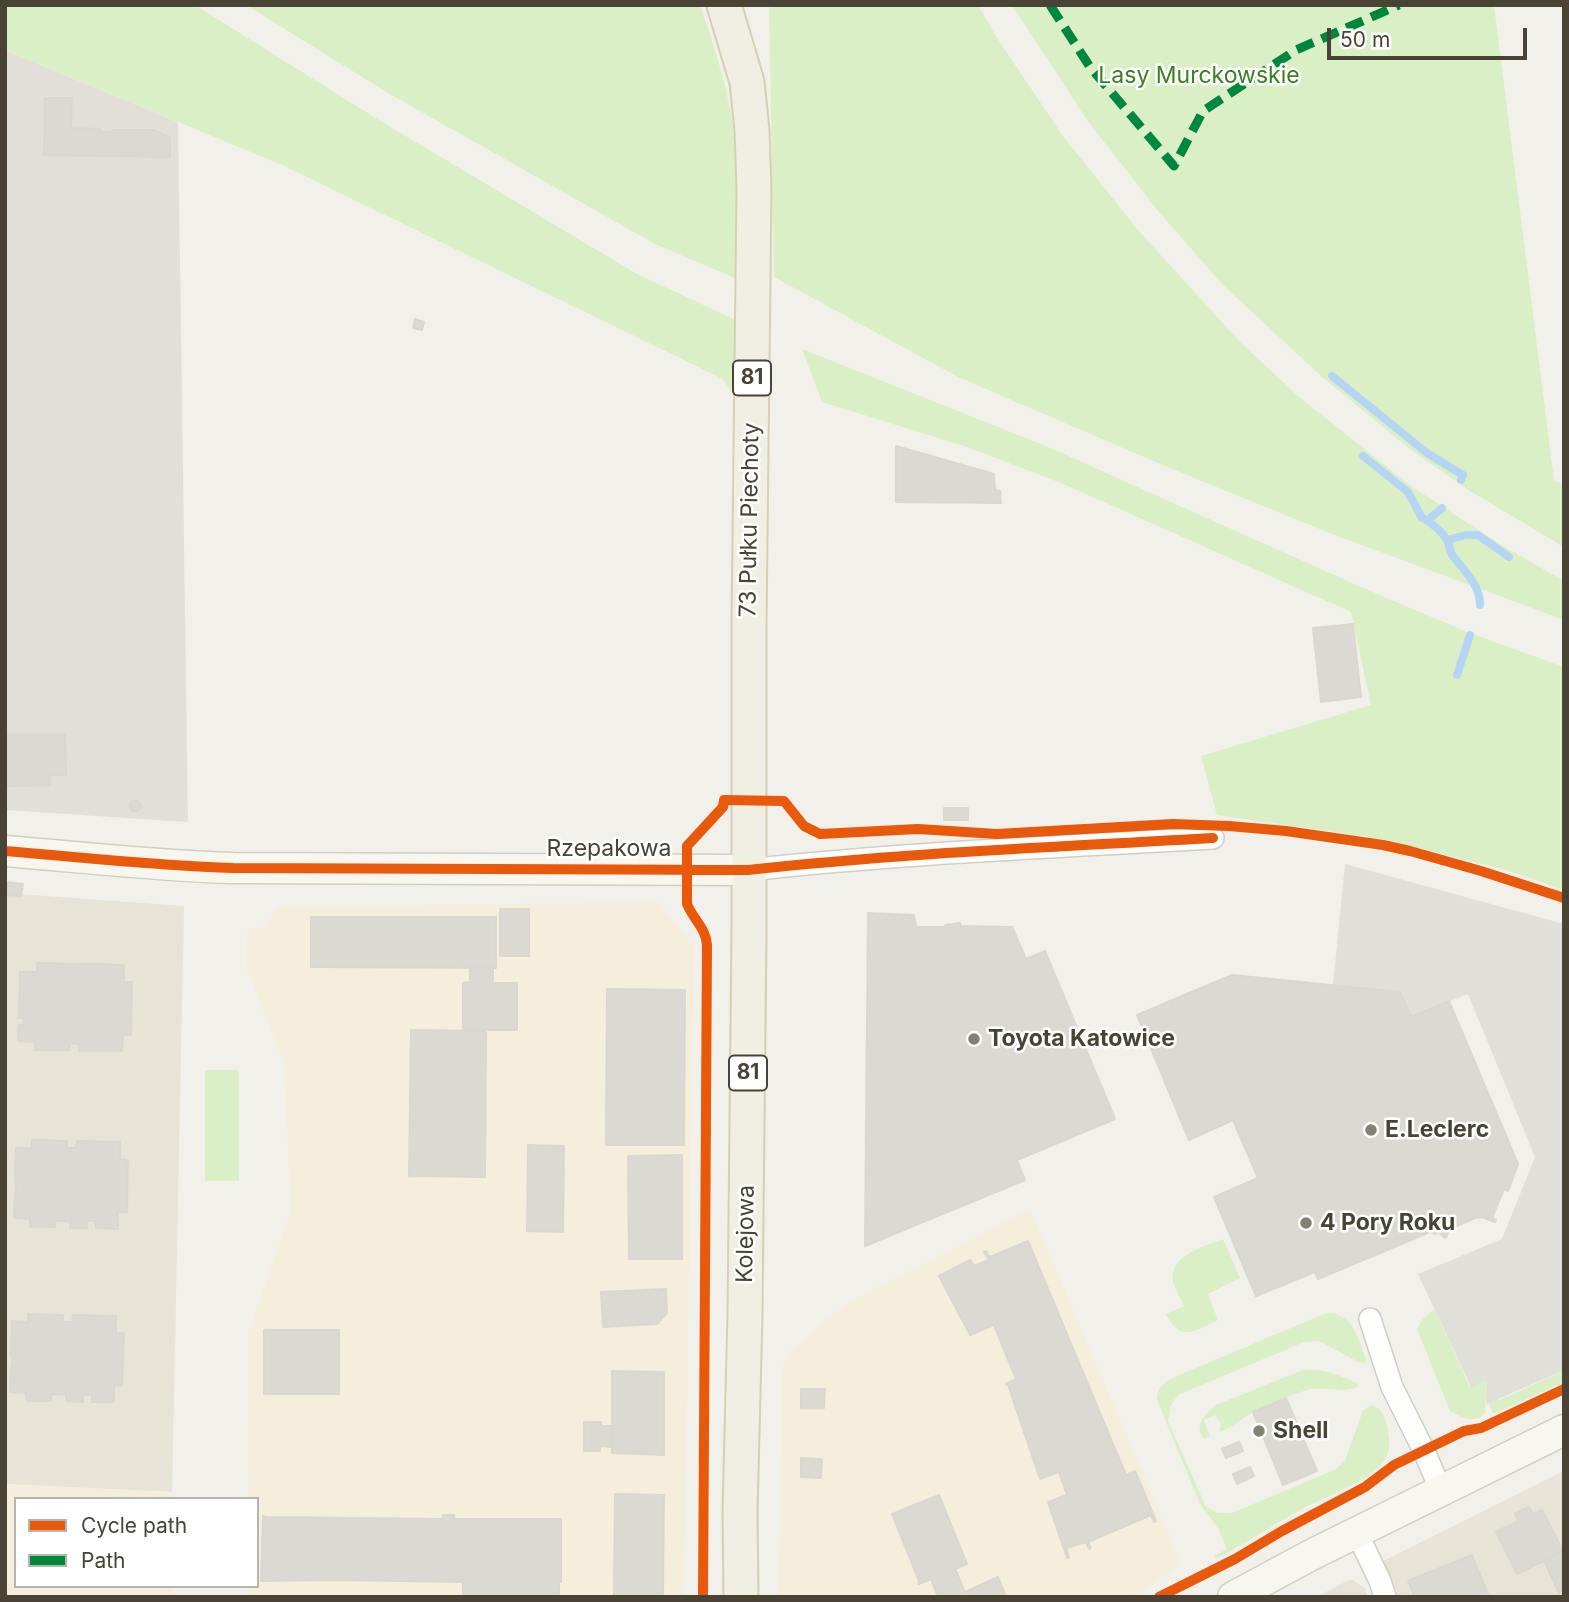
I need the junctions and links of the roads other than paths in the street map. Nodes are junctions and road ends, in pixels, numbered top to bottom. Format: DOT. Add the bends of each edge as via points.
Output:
graph roads {
  1 [pos="724,5"];
  2 [pos="1213,838"];
  3 [pos="5,851"];
  4 [pos="748,870"];
  5 [pos="1370,1319"];
  6 [pos="1564,1430"];
  7 [pos="1441,1491"];
  8 [pos="1357,1533"];
  9 [pos="741,1597"];
  10 [pos="1233,1597"];
  11 [pos="1385,1597"];
  1 -- 4 [label="main road, 73 Pułku Piechoty / 81" via="747,82 754,191"];
  2 -- 4 [label="street, Rzepakowa"];
  3 -- 4 [label="street, Rzepakowa" via="233,868"];
  4 -- 9 [label="main road, Kolejowa / 81"];
  5 -- 7 [label="street" via="1392,1387"];
  6 -- 7 [label="street"];
  7 -- 8 [label="street"];
  8 -- 10 [label="street"];
  8 -- 11 [label="street"];
}
